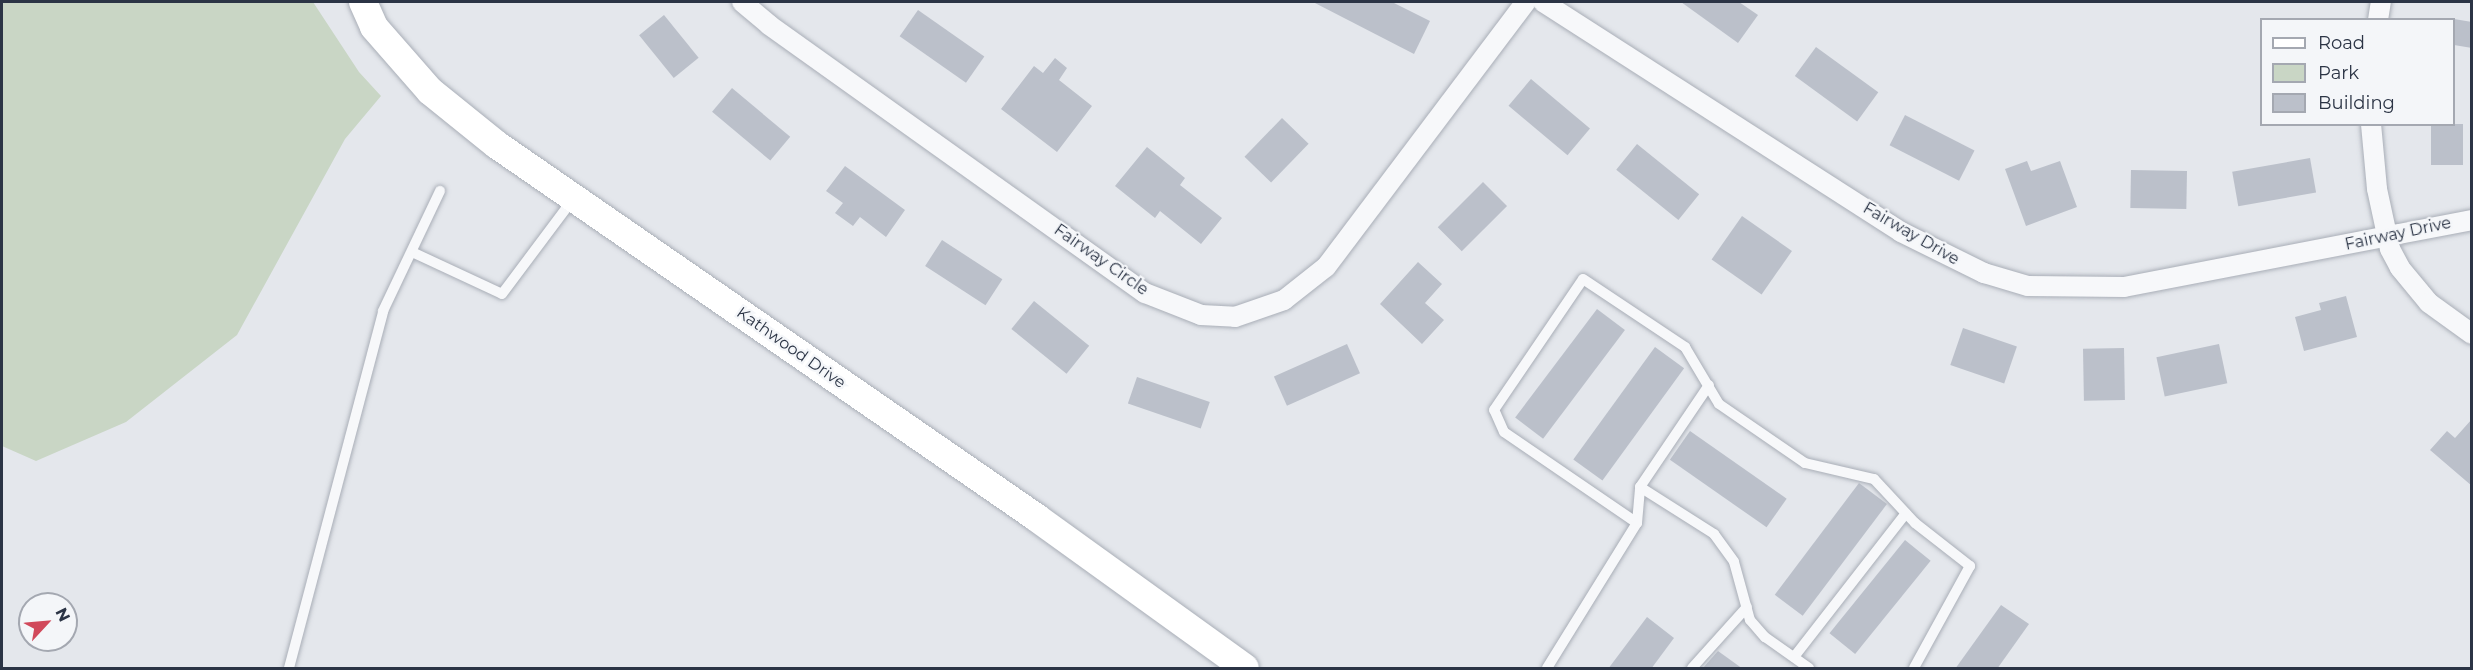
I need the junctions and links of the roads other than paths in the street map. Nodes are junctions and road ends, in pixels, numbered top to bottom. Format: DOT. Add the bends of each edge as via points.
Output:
graph roads {
  1 [pos="363,2"];
  2 [pos="742,2"];
  3 [pos="1526,2"];
  4 [pos="1543,2"];
  5 [pos="2381,2"];
  6 [pos="2378,18"];
  7 [pos="2371,126"];
  8 [pos="440,191"];
  9 [pos="573,198"];
  10 [pos="2472,220"];
  11 [pos="2386,236"];
  12 [pos="411,252"];
  13 [pos="2472,334"];
  14 [pos="1709,385"];
  15 [pos="1640,487"];
  16 [pos="1906,513"];
  17 [pos="1637,523"];
  18 [pos="1747,607"];
  19 [pos="1794,657"];
  20 [pos="289,669"];
  21 [pos="1245,669"];
  22 [pos="1547,669"];
  23 [pos="1692,669"];
  24 [pos="1809,669"];
  25 [pos="1914,669"];
  1 -- 9 [label="street, Kathwood Drive" via="374,27 430,91"];
  2 -- 3 [label="street, Fairway Circle" via="1145,293 1201,315 1235,317 1284,300 1326,267"];
  4 -- 11 [label="street, Fairway Drive" via="1901,232 1940,255 2017,283 2076,289 2124,287"];
  5 -- 6 [label="street"];
  7 -- 11 [label="street"];
  8 -- 12 [label="lane"];
  9 -- 12 [label="lane" via="502,294"];
  9 -- 21 [label="street, Kathwood Drive" via="1037,518"];
  10 -- 11 [label="street, Fairway Drive"];
  11 -- 13 [label="street" via="2400,268 2414,287"];
  12 -- 20 [label="lane" via="383,311"];
  14 -- 15 [label="lane"];
  14 -- 16 [label="lane" via="1719,404 1805,463 1874,479"];
  14 -- 17 [label="lane" via="1685,347 1583,279 1494,410 1504,432"];
  15 -- 17 [label="lane"];
  15 -- 18 [label="lane" via="1714,534 1734,562"];
  16 -- 19 [label="lane"];
  16 -- 25 [label="lane" via="1970,566"];
  17 -- 22 [label="lane"];
  18 -- 19 [label="lane" via="1750,620 1765,637"];
  18 -- 23 [label="lane" via="1715,638"];
  19 -- 24 [label="lane"];
}
